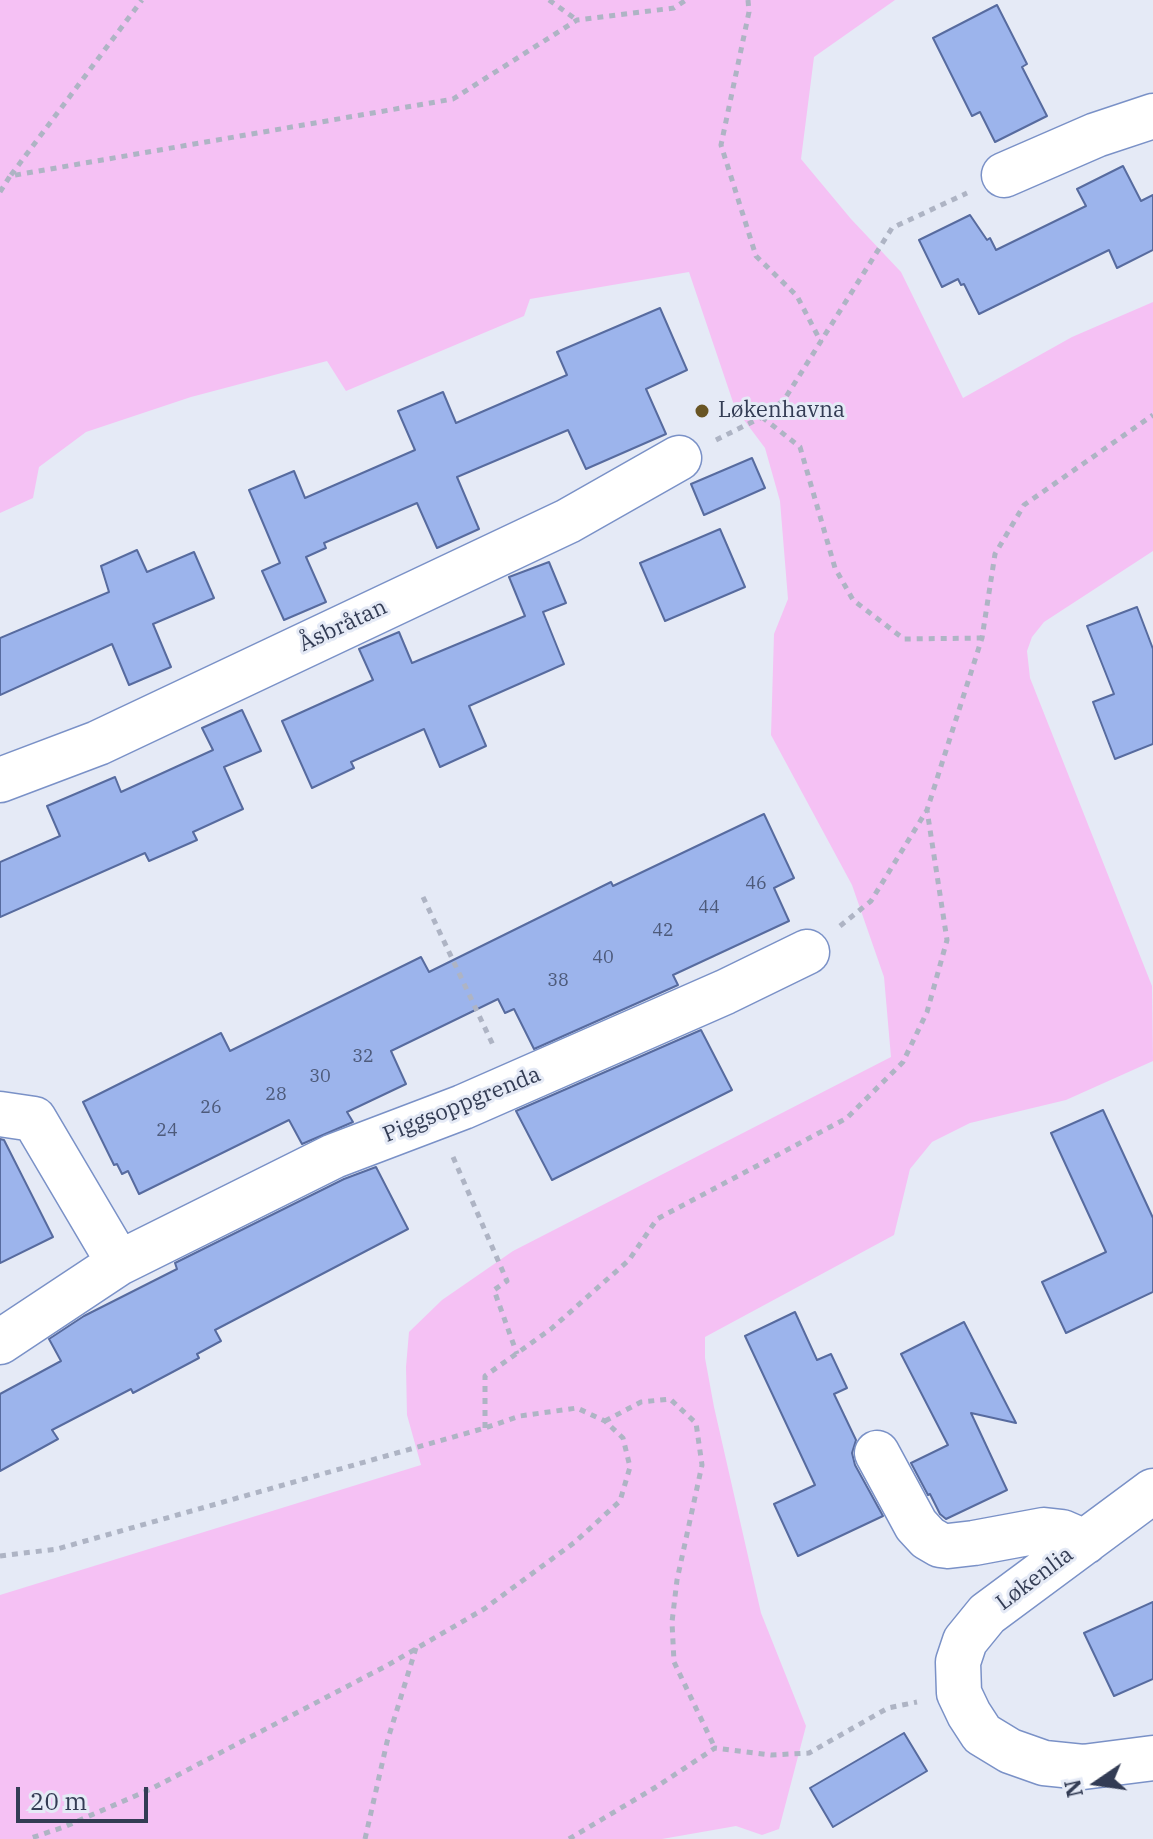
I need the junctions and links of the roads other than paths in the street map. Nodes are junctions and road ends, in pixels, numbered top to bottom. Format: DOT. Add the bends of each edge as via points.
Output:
graph roads {
  1 [pos="1153,116"];
  2 [pos="1004,175"];
  3 [pos="679,458"];
  4 [pos="0,780"];
  5 [pos="807,952"];
  6 [pos="0,1114"];
  7 [pos="119,1263"];
  8 [pos="0,1342"];
  9 [pos="877,1453"];
  10 [pos="1153,1491"];
  11 [pos="1085,1542"];
  12 [pos="1153,1758"];
  1 -- 2 [label="street"];
  3 -- 4 [label="street, Åsbråtan" via="568,521 98,743"];
  5 -- 7 [label="street, Piggsoppgrenda" via="512,1086 334,1156"];
  6 -- 7 [label="street" via="34,1119"];
  7 -- 8 [label="street, Piggsoppgrenda"];
  9 -- 11 [label="street" via="916,1525 940,1545 1044,1530"];
  10 -- 11 [label="street, Løkenlia"];
  11 -- 12 [label="street, Løkenlia" via="987,1614 965,1641 958,1662 959,1693 982,1734 1044,1763 1083,1767"];
}
